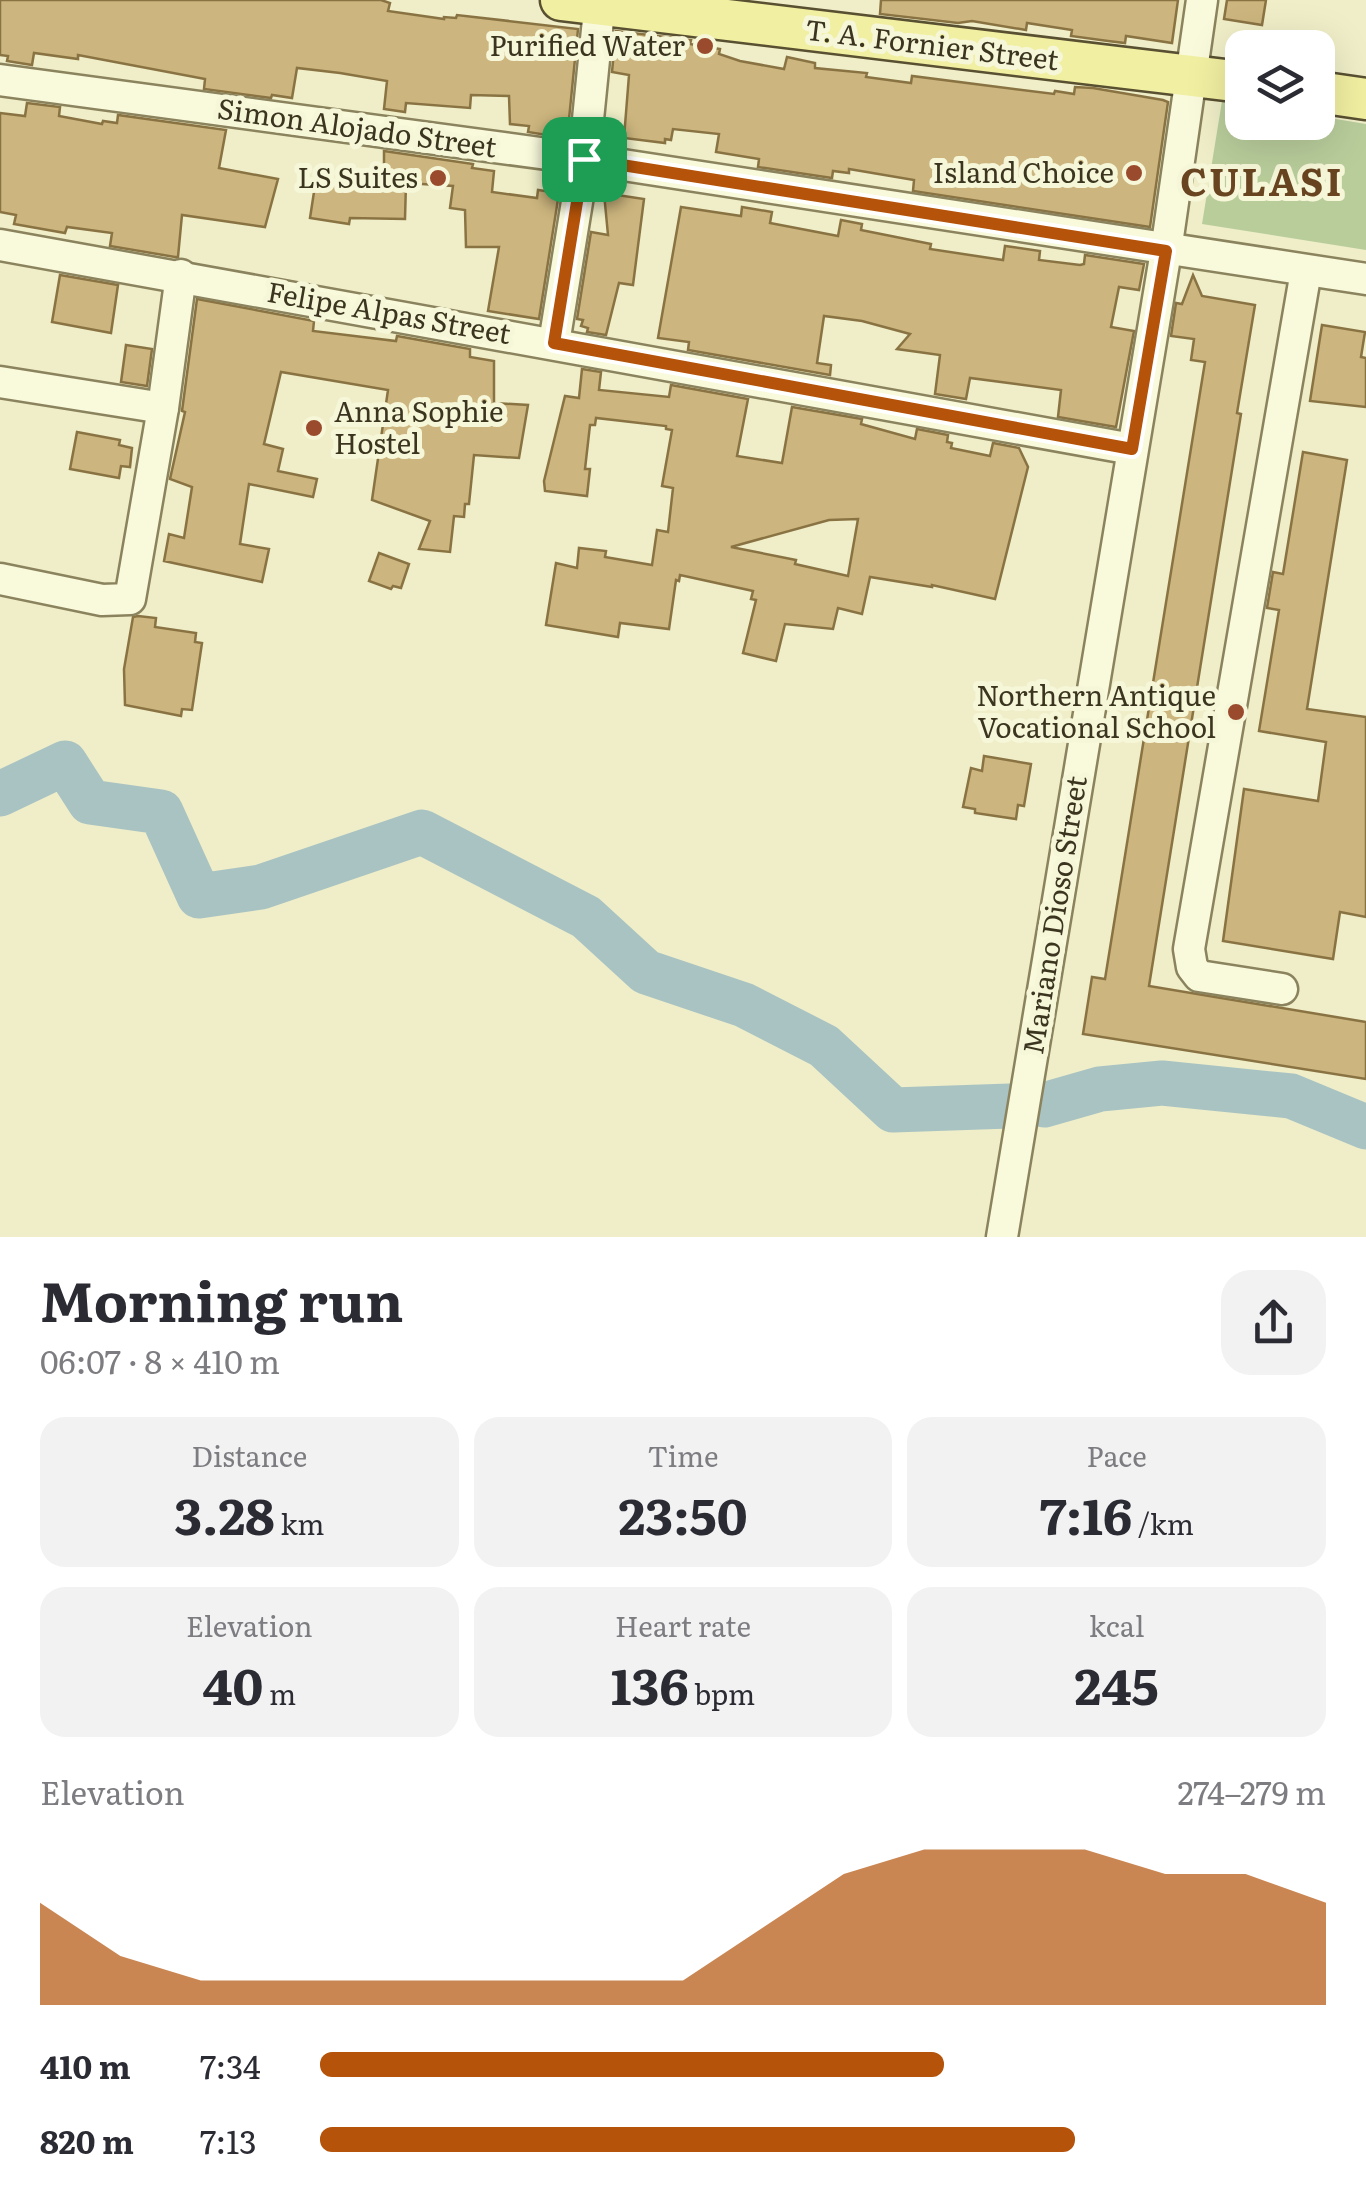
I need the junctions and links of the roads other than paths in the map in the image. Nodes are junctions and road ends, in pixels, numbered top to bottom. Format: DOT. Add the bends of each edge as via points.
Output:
graph roads {
  1 [pos="1202,0"];
  2 [pos="587,2"];
  3 [pos="1193,76"];
  4 [pos="0,80"];
  5 [pos="1225,80"];
  6 [pos="1335,94"];
  7 [pos="1366,98"];
  8 [pos="584,159"];
  9 [pos="0,245"];
  10 [pos="1166,251"];
  11 [pos="1306,271"];
  12 [pos="181,275"];
  13 [pos="1366,279"];
  14 [pos="554,343"];
  15 [pos="0,382"];
  16 [pos="163,408"];
  17 [pos="1132,449"];
  18 [pos="0,578"];
  19 [pos="1282,989"];
  20 [pos="1002,1237"];
  1 -- 3 [label="street, Mariano Dioso Street"];
  2 -- 3 [label="main road, T. A. Fornier Street"];
  2 -- 8 [label="street"];
  3 -- 5 [label="main road, T. A. Fornier Street"];
  3 -- 10 [label="street, Mariano Dioso Street"];
  4 -- 8 [label="street, Simon Alojado Street"];
  6 -- 7 [label="main road"];
  8 -- 10 [label="street, Simon Alojado Street"];
  8 -- 14 [label="street"];
  9 -- 12 [label="street, Felipe Alpas Street"];
  10 -- 11 [label="street, Simon Alojado Street"];
  10 -- 17 [label="street, Mariano Dioso Street"];
  11 -- 13 [label="street, Simon Alojado Street"];
  11 -- 19 [label="street" via="1189,949 1199,976"];
  12 -- 14 [label="street, Felipe Alpas Street"];
  12 -- 16 [label="street"];
  14 -- 17 [label="street, Felipe Alpas Street"];
  15 -- 16 [label="street"];
  16 -- 18 [label="street" via="130,599 102,600"];
  17 -- 20 [label="street, Mariano Dioso Street"];
}
